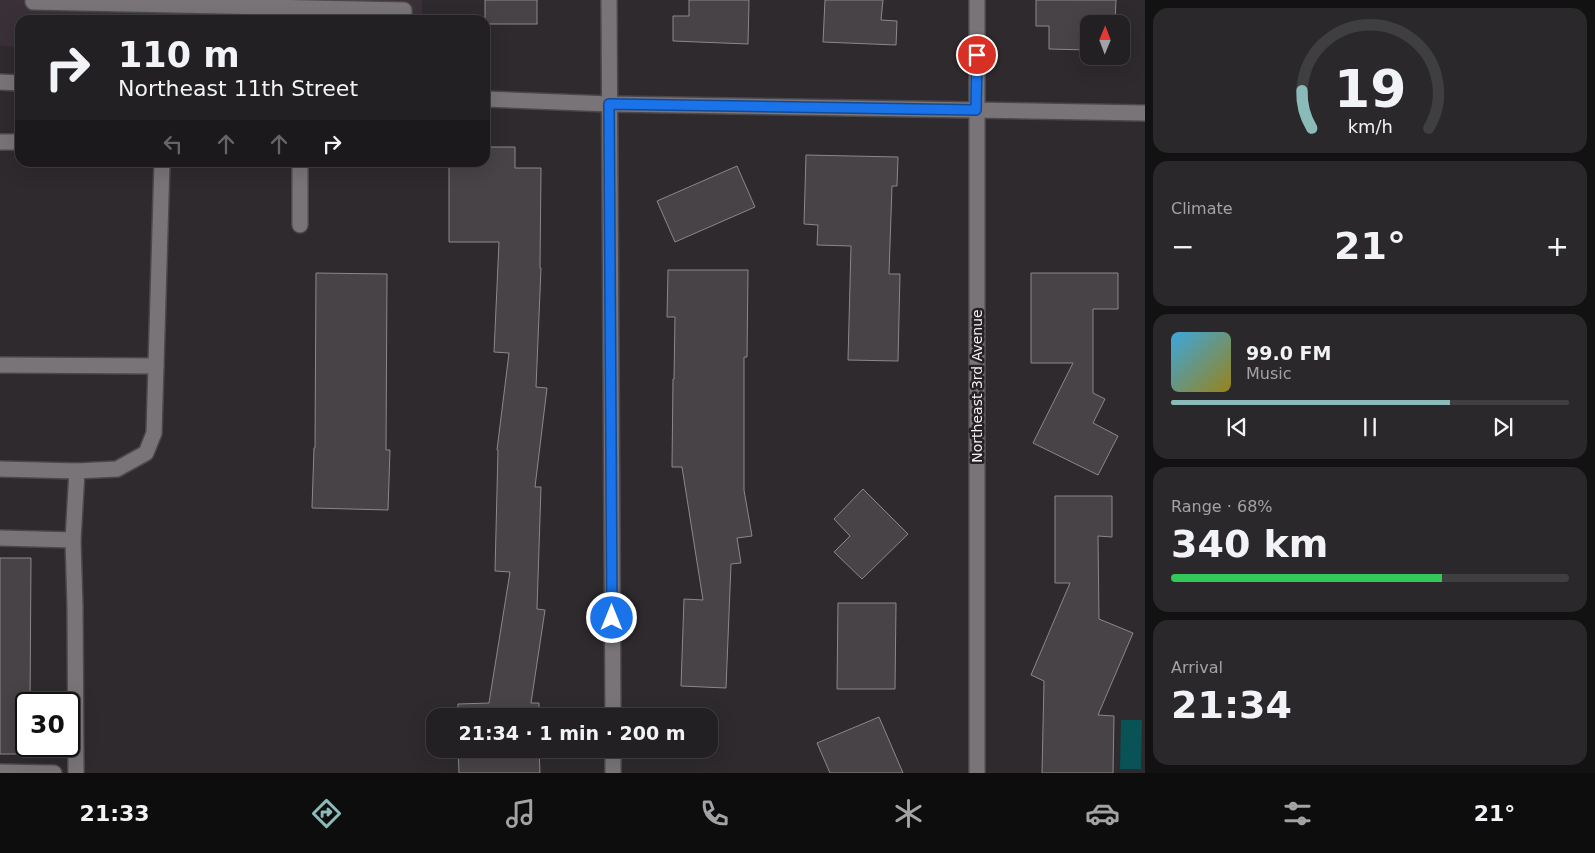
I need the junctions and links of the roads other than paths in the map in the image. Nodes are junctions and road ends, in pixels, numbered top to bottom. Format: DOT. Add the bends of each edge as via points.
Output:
graph roads {
  1 [pos="34,0"];
  2 [pos="609,0"];
  3 [pos="977,0"];
  4 [pos="335,4"];
  5 [pos="404,10"];
  6 [pos="0,82"];
  7 [pos="15,83"];
  8 [pos="490,99"];
  9 [pos="609,104"];
  10 [pos="976,110"];
  11 [pos="1145,113"];
  12 [pos="0,142"];
  13 [pos="15,142"];
  14 [pos="162,167"];
  15 [pos="300,167"];
  16 [pos="300,225"];
  17 [pos="0,365"];
  18 [pos="156,366"];
  19 [pos="0,470"];
  20 [pos="77,471"];
  21 [pos="0,538"];
  22 [pos="74,540"];
  23 [pos="613,708"];
  24 [pos="613,758"];
  25 [pos="0,772"];
  26 [pos="54,773"];
  27 [pos="76,773"];
  28 [pos="613,773"];
  29 [pos="977,773"];
  1 -- 4 [label="street"];
  2 -- 9 [label="street"];
  3 -- 10 [label="street, Northeast 3rd Avenue"];
  4 -- 5 [label="street"];
  6 -- 7 [label="street"];
  8 -- 9 [label="street"];
  9 -- 10 [label="street"];
  9 -- 23 [label="street"];
  10 -- 11 [label="street"];
  10 -- 29 [label="street, Northeast 3rd Avenue"];
  12 -- 13 [label="street"];
  14 -- 18 [label="street"];
  15 -- 16 [label="street"];
  17 -- 18 [label="street"];
  18 -- 20 [label="street" via="154,433 146,454 117,469"];
  19 -- 20 [label="street"];
  20 -- 22 [label="street"];
  21 -- 22 [label="street"];
  22 -- 27 [label="street"];
  24 -- 28 [label="street"];
  25 -- 26 [label="street"];
}
